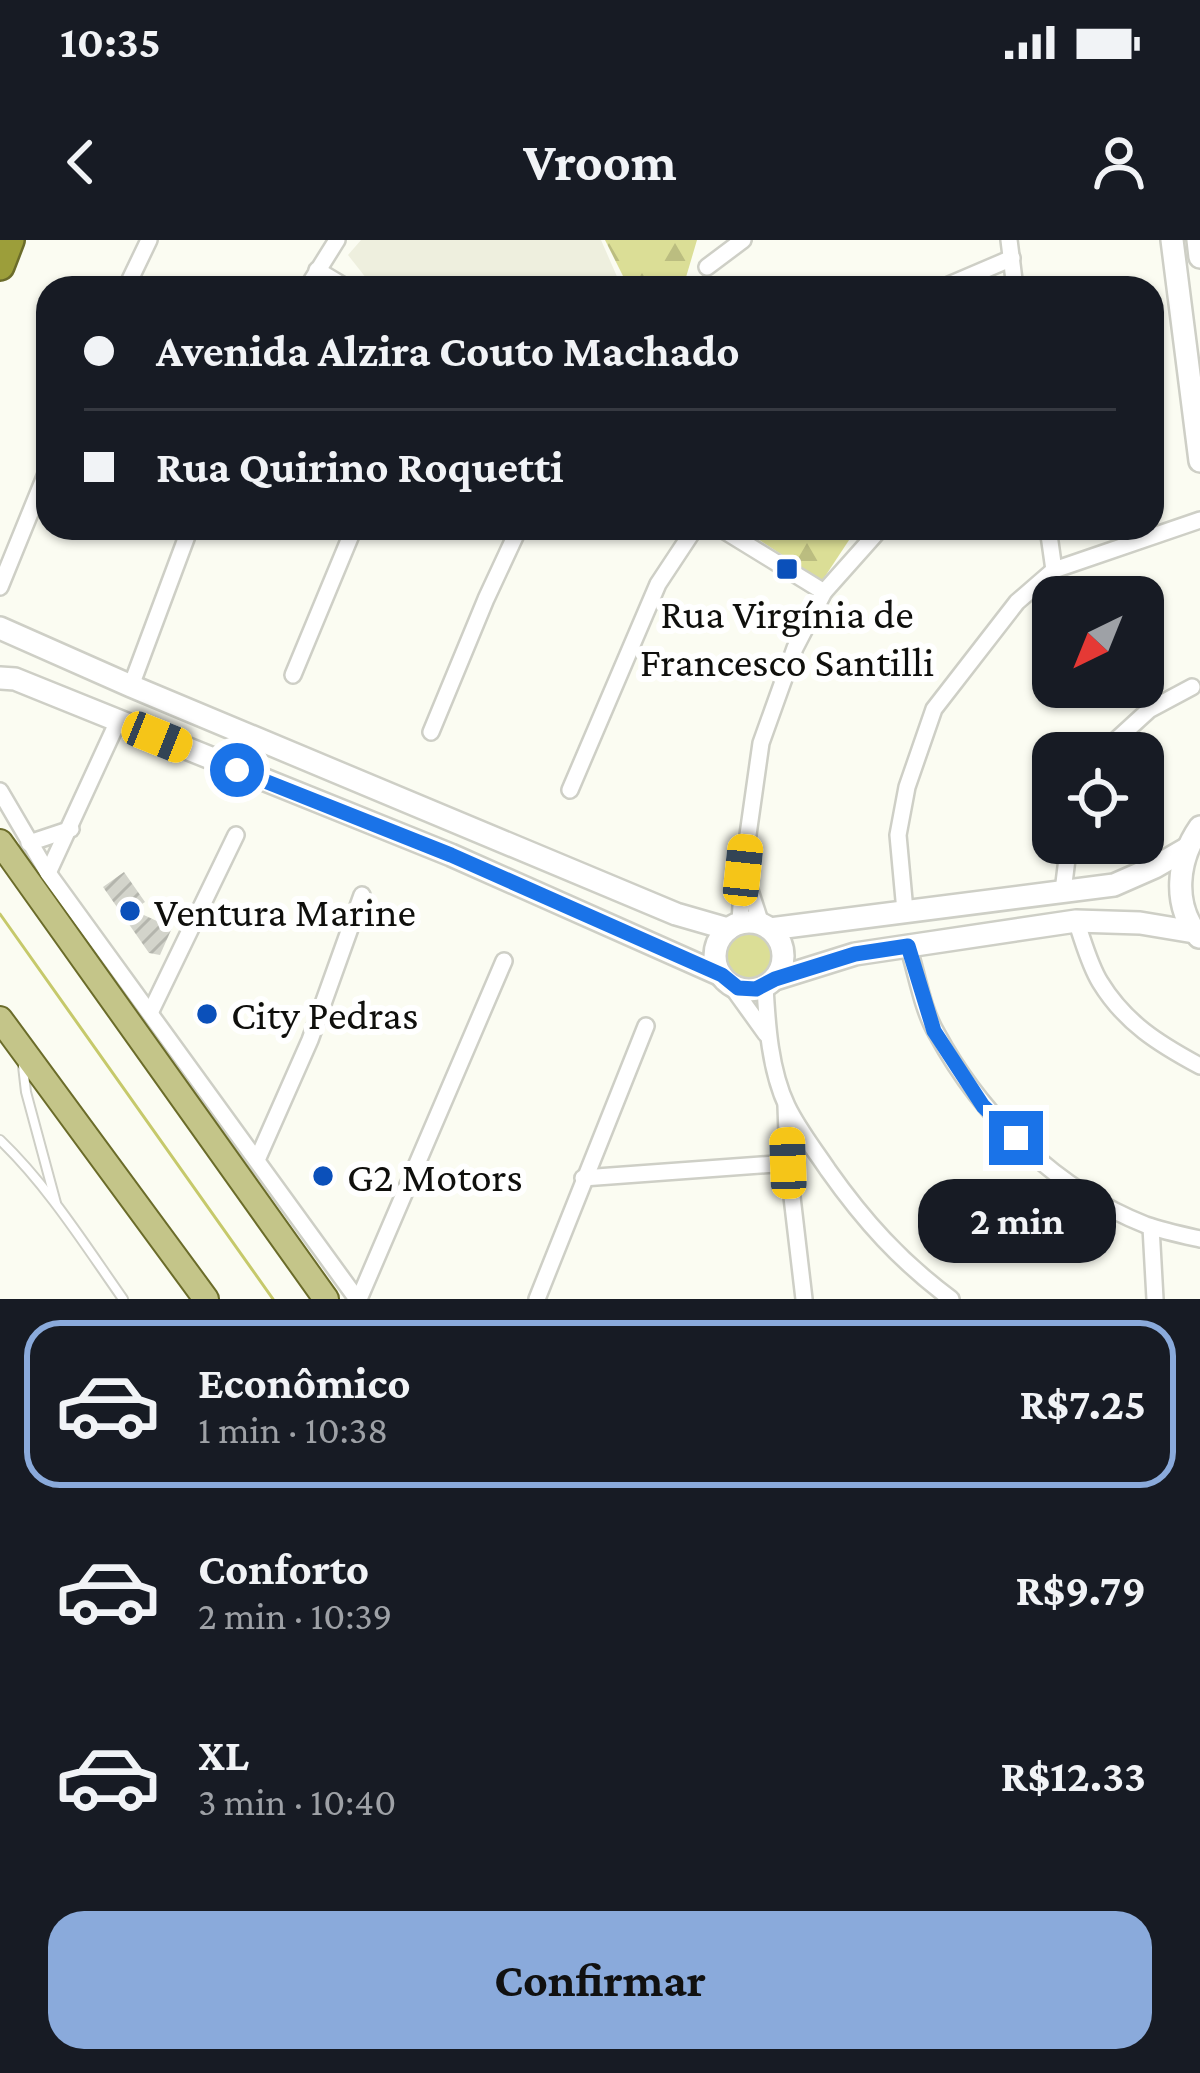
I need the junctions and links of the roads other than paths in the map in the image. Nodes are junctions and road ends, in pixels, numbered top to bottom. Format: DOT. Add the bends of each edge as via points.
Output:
graph roads {
  1 [pos="10,240"];
  2 [pos="149,240"];
  3 [pos="338,240"];
  4 [pos="742,240"];
  5 [pos="1172,240"];
  6 [pos="1198,240"];
  7 [pos="1010,249"];
  8 [pos="1200,257"];
  9 [pos="0,266"];
  10 [pos="707,267"];
  11 [pos="317,270"];
  12 [pos="132,276"];
  13 [pos="314,276"];
  14 [pos="327,276"];
  15 [pos="963,276"];
  16 [pos="1192,326"];
  17 [pos="1200,461"];
  18 [pos="36,498"];
  19 [pos="1200,520"];
  20 [pos="1164,532"];
  21 [pos="186,540"];
  22 [pos="349,540"];
  23 [pos="513,540"];
  24 [pos="686,540"];
  25 [pos="740,540"];
  26 [pos="870,540"];
  27 [pos="1050,540"];
  28 [pos="1142,540"];
  29 [pos="1054,570"];
  30 [pos="1,583"];
  31 [pos="824,592"];
  32 [pos="0,628"];
  33 [pos="58,655"];
  34 [pos="293,675"];
  35 [pos="0,678"];
  36 [pos="131,686"];
  37 [pos="1192,687"];
  38 [pos="44,691"];
  39 [pos="210,719"];
  40 [pos="118,722"];
  41 [pos="431,732"];
  42 [pos="1125,732"];
  43 [pos="195,753"];
  44 [pos="0,790"];
  45 [pos="570,790"];
  46 [pos="463,825"];
  47 [pos="1200,827"];
  48 [pos="70,829"];
  49 [pos="236,836"];
  50 [pos="0,842"];
  51 [pos="29,843"];
  52 [pos="1186,849"];
  53 [pos="451,855"];
  54 [pos="0,864"];
  55 [pos="1066,864"];
  56 [pos="40,882"];
  57 [pos="1063,891"];
  58 [pos="362,895"];
  59 [pos="981,900"];
  60 [pos="905,911"];
  61 [pos="1076,920"];
  62 [pos="750,926"];
  63 [pos="986,934"];
  64 [pos="1197,935"];
  65 [pos="908,946"];
  66 [pos="504,961"];
  67 [pos="726,979"];
  68 [pos="770,982"];
  69 [pos="150,1013"];
  70 [pos="0,1018"];
  71 [pos="646,1026"];
  72 [pos="768,1036"];
  73 [pos="20,1047"];
  74 [pos="1200,1066"];
  75 [pos="786,1103"];
  76 [pos="0,1140"];
  77 [pos="257,1160"];
  78 [pos="788,1163"];
  79 [pos="583,1178"];
  80 [pos="57,1206"];
  81 [pos="1151,1227"];
  82 [pos="1200,1239"];
  83 [pos="124,1299"];
  84 [pos="206,1299"];
  85 [pos="326,1299"];
  86 [pos="358,1299"];
  87 [pos="536,1299"];
  88 [pos="803,1299"];
  89 [pos="950,1299"];
  90 [pos="1155,1299"];
  1 -- 9 [label="highway"];
  2 -- 12 [label="street"];
  3 -- 11 [label="street"];
  4 -- 10 [label="street"];
  5 -- 16 [label="street"];
  6 -- 8 [label="street"];
  7 -- 15 [label="street"];
  11 -- 13 [label="street"];
  11 -- 14 [label="street"];
  16 -- 17 [label="street"];
  18 -- 30 [label="street"];
  19 -- 20 [label="street"];
  21 -- 36 [label="street"];
  22 -- 34 [label="street"];
  23 -- 41 [label="street"];
  24 -- 45 [label="street" via="658,584"];
  25 -- 31 [label="street"];
  26 -- 31 [label="street"];
  27 -- 29 [label="street"];
  28 -- 29 [label="street"];
  29 -- 60 [label="street" via="1017,602 934,709 898,835"];
  31 -- 62 [label="street" via="761,742 743,870"];
  32 -- 33 [label="street"];
  33 -- 36 [label="street"];
  33 -- 38 [label="street"];
  35 -- 38 [label="street"];
  36 -- 39 [label="street"];
  37 -- 42 [label="street"];
  38 -- 40 [label="street"];
  39 -- 43 [label="street"];
  39 -- 46 [label="street"];
  40 -- 43 [label="street"];
  40 -- 48 [label="street"];
  43 -- 53 [label="street"];
  44 -- 51 [label="street"];
  46 -- 53 [label="street"];
  46 -- 62 [label="street" via="676,914"];
  47 -- 52 [label="street"];
  48 -- 51 [label="street"];
  48 -- 56 [label="street"];
  49 -- 69 [label="street"];
  50 -- 56 [label="main road"];
  51 -- 56 [label="street"];
  52 -- 57 [label="street" via="1114,884"];
  52 -- 64 [label="street" via="1182,905"];
  53 -- 67 [label="street"];
  54 -- 56 [label="main road"];
  55 -- 57 [label="street"];
  56 -- 69 [label="street"];
  56 -- 85 [label="main road"];
  57 -- 59 [label="street"];
  58 -- 77 [label="street"];
  59 -- 60 [label="street"];
  59 -- 63 [label="street"];
  60 -- 62 [label="street"];
  61 -- 63 [label="street"];
  61 -- 64 [label="street"];
  61 -- 74 [label="street" via="1098,980 1125,1015"];
  62 -- 67 [label="street" via="716,946"];
  62 -- 68 [label="street" via="779,940 782,967"];
  63 -- 65 [label="street"];
  65 -- 68 [label="street"];
  65 -- 81 [label="street" via="934,1031 983,1106 1050,1170"];
  66 -- 86 [label="street"];
  67 -- 68 [label="street" via="747,990"];
  67 -- 72 [label="street"];
  68 -- 72 [label="street"];
  69 -- 77 [label="street"];
  70 -- 73 [label="main road"];
  71 -- 79 [label="street"];
  72 -- 75 [label="street"];
  73 -- 80 [label="lane"];
  73 -- 84 [label="main road"];
  75 -- 78 [label="street"];
  75 -- 89 [label="street" via="862,1217"];
  76 -- 80 [label="lane"];
  77 -- 86 [label="street"];
  78 -- 79 [label="street"];
  78 -- 88 [label="street"];
  79 -- 87 [label="street"];
  80 -- 83 [label="lane"];
  81 -- 82 [label="street"];
  81 -- 90 [label="street"];
}
